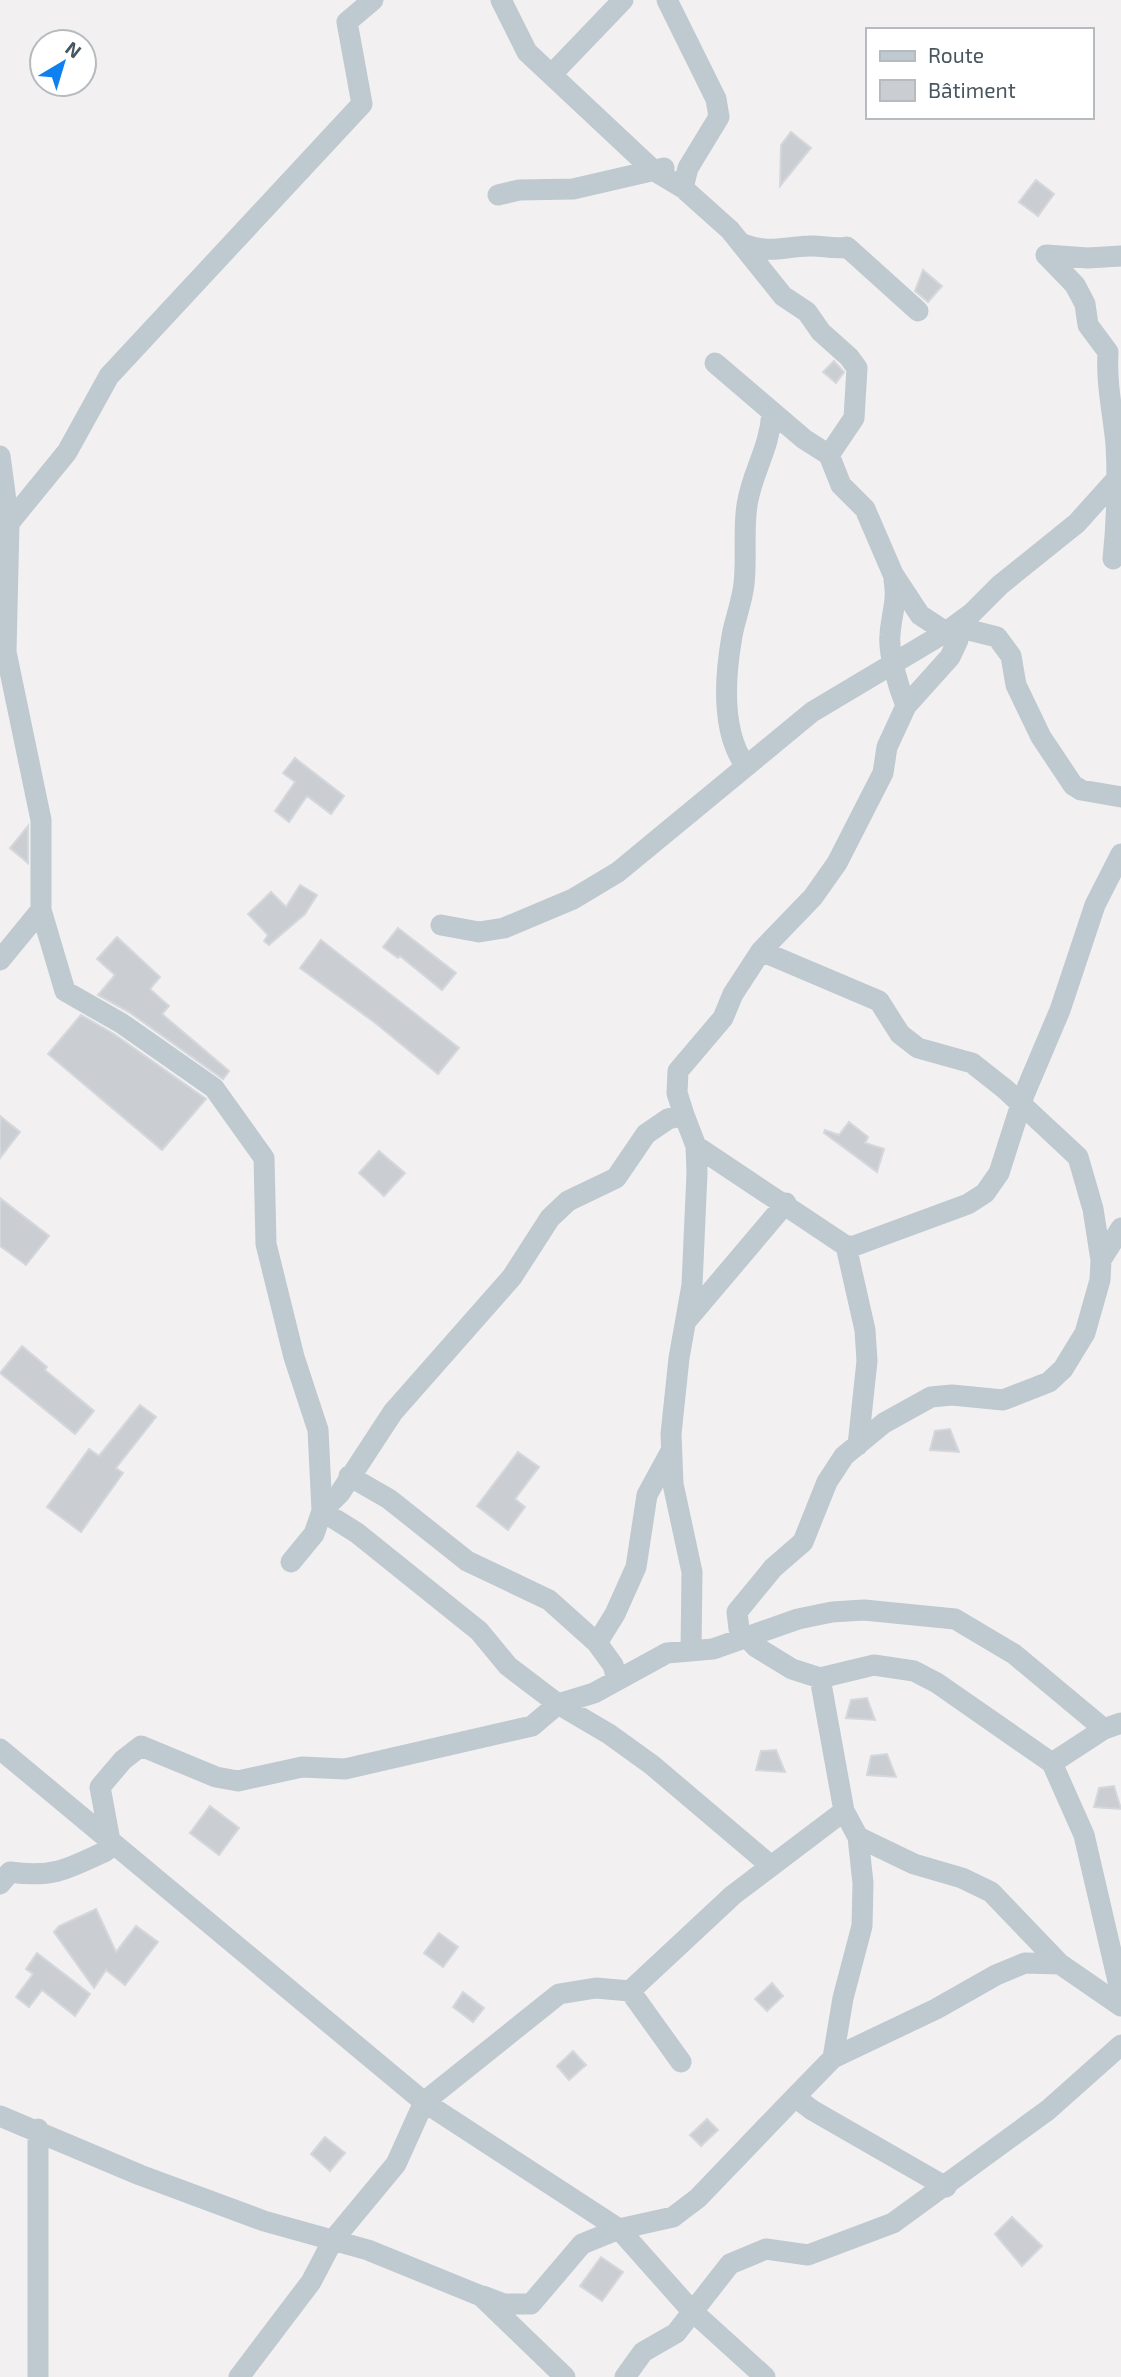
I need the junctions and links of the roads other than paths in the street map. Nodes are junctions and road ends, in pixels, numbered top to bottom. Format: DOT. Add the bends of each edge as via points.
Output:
graph roads {
  1 [pos="373,0"];
  2 [pos="501,0"];
  3 [pos="623,0"];
  4 [pos="667,0"];
  5 [pos="552,74"];
  6 [pos="696,153"];
  7 [pos="653,170"];
  8 [pos="683,188"];
  9 [pos="498,195"];
  10 [pos="743,244"];
  11 [pos="1121,256"];
  12 [pos="918,312"];
  13 [pos="1115,357"];
  14 [pos="715,363"];
  15 [pos="772,413"];
  16 [pos="829,455"];
  17 [pos="0,456"];
  18 [pos="1119,477"];
  19 [pos="9,523"];
  20 [pos="1113,559"];
  21 [pos="893,575"];
  22 [pos="946,632"];
  23 [pos="895,662"];
  24 [pos="906,706"];
  25 [pos="745,765"];
  26 [pos="1121,797"];
  27 [pos="1121,854"];
  28 [pos="41,910"];
  29 [pos="441,925"];
  30 [pos="761,951"];
  31 [pos="0,960"];
  32 [pos="1022,1106"];
  33 [pos="684,1115"];
  34 [pos="696,1146"];
  35 [pos="786,1203"];
  36 [pos="1121,1228"];
  37 [pos="846,1246"];
  38 [pos="1101,1260"];
  39 [pos="685,1322"];
  40 [pos="858,1444"];
  41 [pos="671,1451"];
  42 [pos="349,1476"];
  43 [pos="322,1511"];
  44 [pos="291,1562"];
  45 [pos="748,1639"];
  46 [pos="597,1643"];
  47 [pos="691,1651"];
  48 [pos="820,1678"];
  49 [pos="617,1680"];
  50 [pos="558,1704"];
  51 [pos="1113,1726"];
  52 [pos="0,1749"];
  53 [pos="1052,1763"];
  54 [pos="844,1811"];
  55 [pos="858,1837"];
  56 [pos="110,1841"];
  57 [pos="771,1866"];
  58 [pos="0,1884"];
  59 [pos="1060,1964"];
  60 [pos="630,1991"];
  61 [pos="1121,1994"];
  62 [pos="1121,2006"];
  63 [pos="1121,2045"];
  64 [pos="833,2058"];
  65 [pos="681,2062"];
  66 [pos="795,2097"];
  67 [pos="424,2102"];
  68 [pos="0,2116"];
  69 [pos="38,2129"];
  70 [pos="946,2187"];
  71 [pos="619,2229"];
  72 [pos="333,2240"];
  73 [pos="481,2296"];
  74 [pos="691,2310"];
  75 [pos="38,2377"];
  76 [pos="239,2377"];
  77 [pos="565,2377"];
  78 [pos="625,2377"];
  79 [pos="765,2377"];
  1 -- 19 [label="street" via="347,22 362,104 109,376 67,452"];
  2 -- 5 [label="street" via="527,52"];
  3 -- 5 [label="street"];
  4 -- 6 [label="street" via="716,99 719,117"];
  5 -- 7 [label="street"];
  6 -- 7 [label="street"];
  6 -- 8 [label="street" via="682,180"];
  7 -- 8 [label="street"];
  7 -- 9 [label="street" via="573,189"];
  8 -- 10 [label="street"];
  10 -- 12 [label="street" via="776,251 847,247"];
  10 -- 16 [label="street" via="783,296 807,312 857,368 854,418"];
  11 -- 13 [label="street" via="1046,255 1075,285 1085,304 1088,325"];
  13 -- 18 [label="street" via="1106,383"];
  14 -- 15 [label="street"];
  15 -- 16 [label="street"];
  15 -- 25 [label="street" via="769,439 747,504 743,588 730,659 727,705 734,749"];
  16 -- 21 [label="street" via="841,485 865,509"];
  17 -- 19 [label="street"];
  18 -- 20 [label="street"];
  18 -- 22 [label="street" via="1054,544"];
  19 -- 28 [label="street" via="6,652 41,820"];
  21 -- 22 [label="street" via="920,615"];
  21 -- 23 [label="street" via="897,599 889,636"];
  22 -- 23 [label="street"];
  22 -- 24 [label="street" via="958,640 950,657"];
  22 -- 26 [label="street" via="969,630 997,637 1011,656 1016,685 1057,765 1082,790"];
  23 -- 24 [label="street" via="894,678"];
  23 -- 25 [label="street" via="812,712"];
  24 -- 30 [label="street" via="887,747 883,774 847,847 824,883"];
  25 -- 29 [label="street" via="618,872 573,898 504,928 478,932"];
  27 -- 32 [label="street" via="1095,905"];
  28 -- 31 [label="street"];
  28 -- 43 [label="street" via="65,991 121,1023 214,1088 264,1158 267,1244 293,1357 318,1430"];
  30 -- 32 [label="street" via="879,1002 900,1034 918,1048 972,1063"];
  30 -- 33 [label="street" via="723,1018 678,1071 677,1093"];
  32 -- 37 [label="street" via="999,1172 985,1193 968,1204"];
  32 -- 38 [label="street" via="1078,1157"];
  33 -- 34 [label="street"];
  33 -- 42 [label="street" via="668,1119 646,1134 616,1178 568,1202 550,1218 512,1277 393,1412"];
  34 -- 35 [label="street"];
  34 -- 39 [label="street" via="692,1285"];
  35 -- 37 [label="street"];
  35 -- 39 [label="street"];
  36 -- 38 [label="street"];
  37 -- 40 [label="street" via="865,1330 867,1361"];
  38 -- 40 [label="street" via="1085,1332 1074,1355 1049,1382 1003,1400 931,1397 884,1423"];
  39 -- 41 [label="street"];
  40 -- 45 [label="street" via="827,1482 803,1542 773,1568 737,1612 739,1629"];
  41 -- 46 [label="street" via="648,1495 632,1576"];
  41 -- 47 [label="street" via="673,1484 692,1572"];
  42 -- 43 [label="street"];
  42 -- 46 [label="street" via="389,1499 467,1561 549,1600"];
  43 -- 44 [label="street" via="314,1534"];
  43 -- 50 [label="street" via="357,1533 479,1631 508,1666"];
  45 -- 47 [label="street"];
  45 -- 48 [label="street" via="792,1669"];
  45 -- 51 [label="street" via="832,1612 887,1611 955,1619 1014,1654"];
  46 -- 49 [label="street" via="613,1665"];
  47 -- 49 [label="street" via="667,1653"];
  48 -- 53 [label="street" via="874,1665 914,1671"];
  48 -- 54 [label="street"];
  49 -- 50 [label="street"];
  50 -- 56 [label="street" via="532,1726 499,1735 345,1769 302,1767 238,1781 216,1777 141,1746 100,1787"];
  50 -- 57 [label="street" via="652,1765"];
  51 -- 53 [label="street"];
  52 -- 56 [label="street"];
  53 -- 61 [label="street" via="1084,1835"];
  54 -- 55 [label="street"];
  54 -- 57 [label="street"];
  55 -- 59 [label="street" via="914,1864 991,1892"];
  55 -- 64 [label="street" via="862,1926"];
  56 -- 58 [label="street" via="106,1851 70,1868 41,1876 10,1872"];
  56 -- 67 [label="street"];
  57 -- 60 [label="street" via="733,1895"];
  59 -- 62 [label="street"];
  59 -- 64 [label="street" via="1025,1964 996,1975"];
  60 -- 65 [label="street"];
  60 -- 67 [label="street" via="596,1988 559,1994"];
  63 -- 70 [label="street" via="1048,2110"];
  64 -- 66 [label="street"];
  66 -- 70 [label="street"];
  66 -- 71 [label="street" via="698,2198 673,2217"];
  67 -- 71 [label="street"];
  67 -- 72 [label="street" via="396,2164"];
  68 -- 69 [label="street"];
  69 -- 72 [label="street" via="153,2180 264,2221"];
  69 -- 75 [label="street"];
  70 -- 74 [label="street" via="893,2223 808,2255 766,2249 730,2264"];
  71 -- 73 [label="street" via="582,2244 530,2304 504,2304"];
  71 -- 74 [label="street"];
  72 -- 73 [label="street"];
  72 -- 76 [label="street" via="311,2282"];
  73 -- 77 [label="street"];
  74 -- 78 [label="street" via="676,2333 643,2352"];
  74 -- 79 [label="street"];
}
